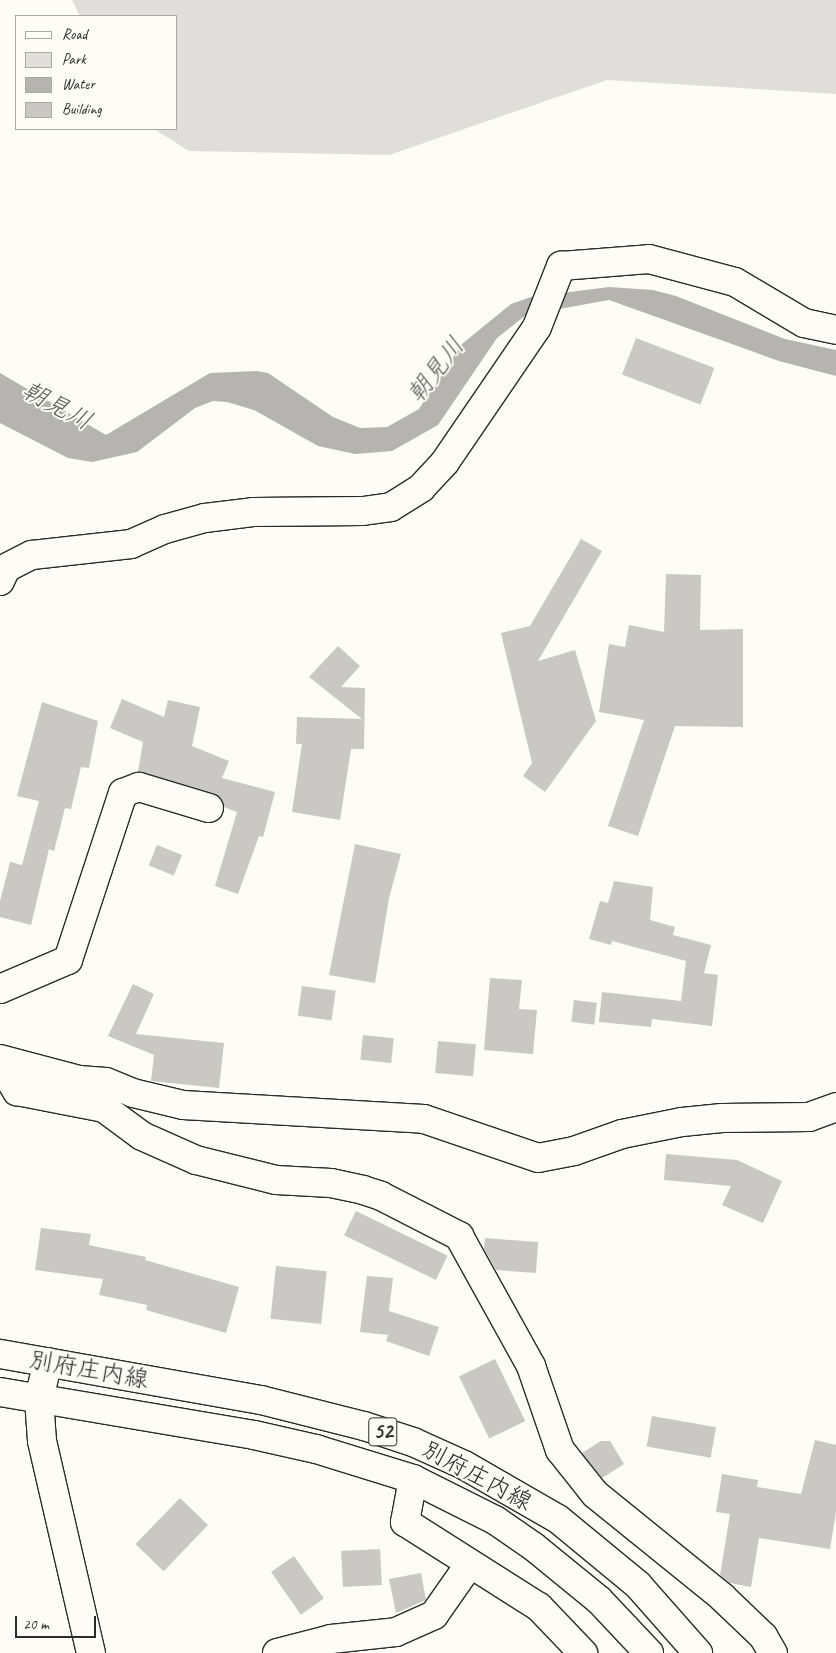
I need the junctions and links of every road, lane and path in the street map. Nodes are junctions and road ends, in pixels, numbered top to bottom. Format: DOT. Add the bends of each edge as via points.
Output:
graph roads {
  1 [pos="836,330"];
  2 [pos="0,581"];
  3 [pos="209,808"];
  4 [pos="0,989"];
  5 [pos="0,1061"];
  6 [pos="836,1107"];
  7 [pos="0,1354"];
  8 [pos="48,1362"];
  9 [pos="0,1392"];
  10 [pos="39,1399"];
  11 [pos="413,1479"];
  12 [pos="469,1565"];
  13 [pos="91,1653"];
  14 [pos="278,1653"];
  15 [pos="583,1653"];
  16 [pos="649,1653"];
  17 [pos="698,1653"];
  18 [pos="774,1653"];
  1 -- 2 [label="street" via="804,323 736,282 649,259 561,266 537,327 444,462 421,488 391,507 363,511 253,512 205,518 164,529 131,544 32,555 6,568"];
  3 -- 4 [label="street" via="138,787 122,793 68,960"];
  5 -- 6 [label="street" via="79,1080 106,1082 133,1093 183,1105 424,1119 538,1158 574,1151 622,1134 682,1122 809,1117"];
  5 -- 18 [label="street" via="17,1091 104,1108 142,1136 196,1160 276,1180 331,1183 363,1190 459,1236 531,1366 560,1450 595,1494 722,1597 763,1636"];
  7 -- 8 [label="street, 別府庄内線 / 52"];
  8 -- 10 [label="street"];
  8 -- 17 [label="street, 別府庄内線 / 52" via="315,1412 413,1442 464,1465 558,1520 598,1551 666,1614"];
  9 -- 10 [label="street, 別府庄内線 / 52"];
  10 -- 11 [label="street, 別府庄内線 / 52" via="254,1435"];
  10 -- 13 [label="street" via="42,1441"];
  11 -- 12 [label="street" via="405,1522"];
  11 -- 16 [label="street, 別府庄内線 / 52" via="495,1520 534,1547 600,1600"];
  12 -- 14 [label="street" via="434,1616 396,1632 330,1639"];
  12 -- 15 [label="street" via="539,1607"];
}
